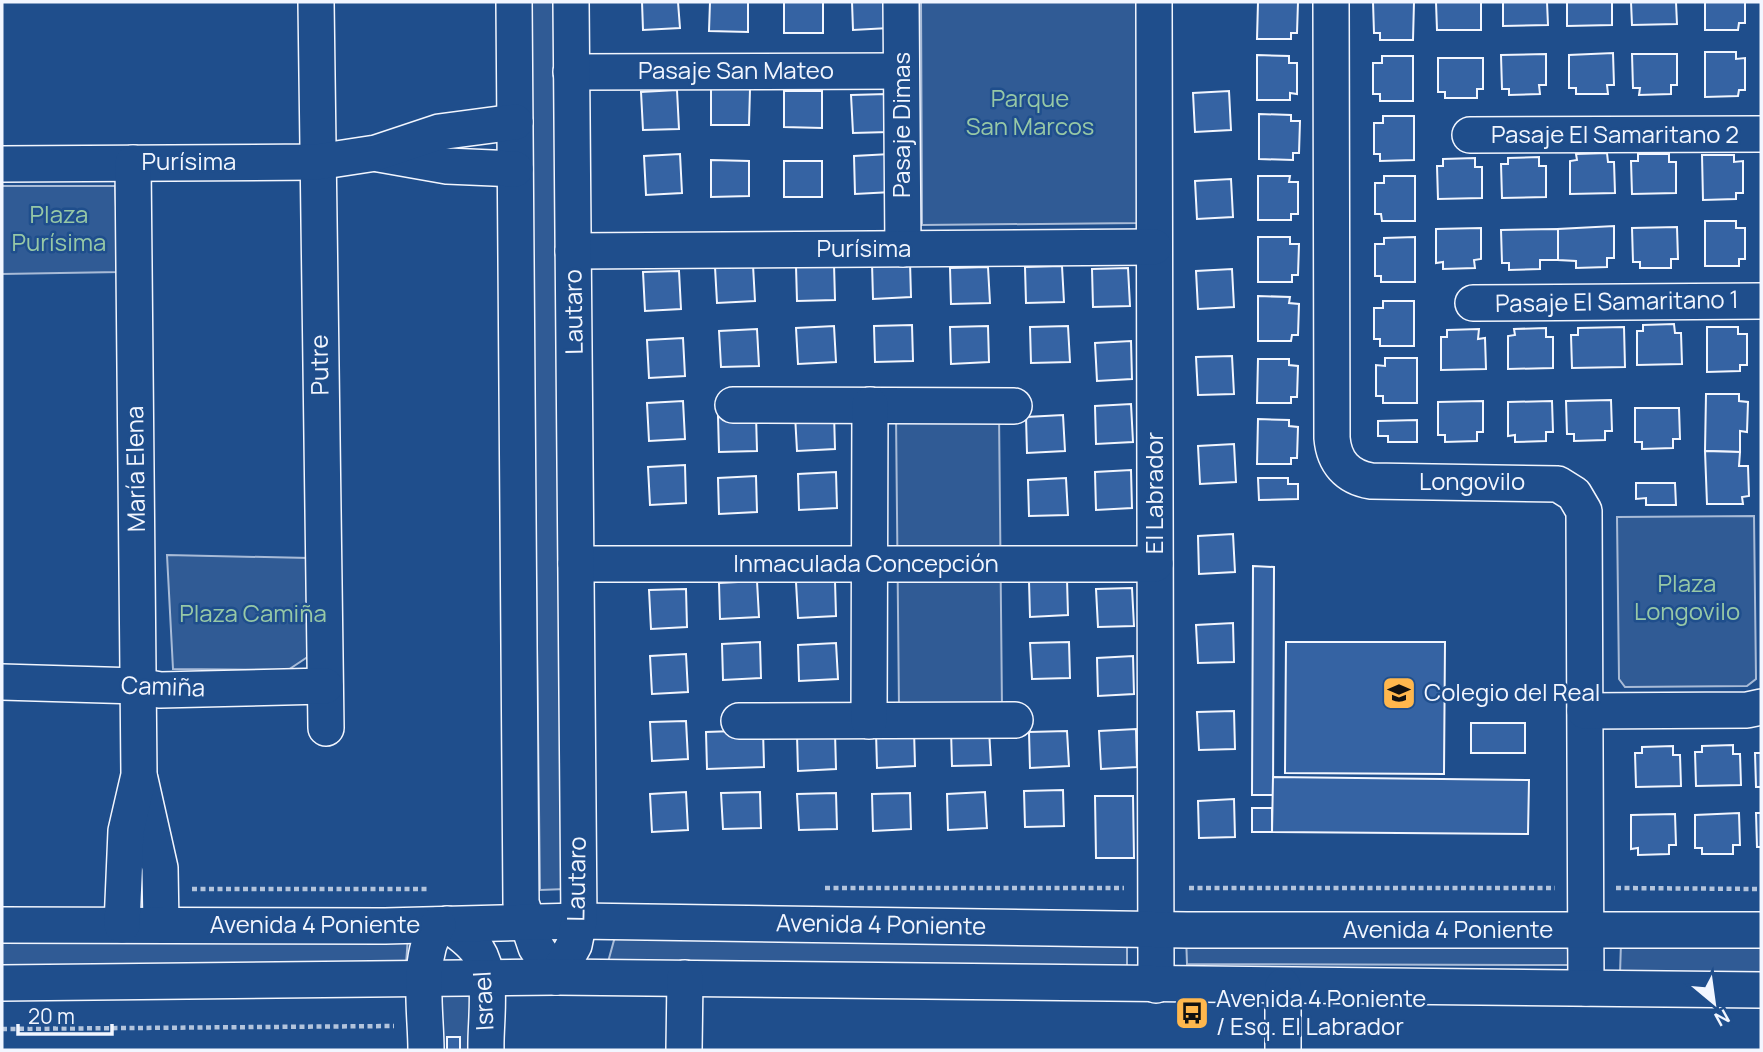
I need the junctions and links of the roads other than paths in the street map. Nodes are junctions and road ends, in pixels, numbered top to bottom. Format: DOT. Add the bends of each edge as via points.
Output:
graph roads {
  1 [pos="316,2"];
  2 [pos="514,2"];
  3 [pos="571,2"];
  4 [pos="901,2"];
  5 [pos="1154,2"];
  6 [pos="1331,2"];
  7 [pos="901,71"];
  8 [pos="571,72"];
  9 [pos="515,122"];
  10 [pos="1761,134"];
  11 [pos="1470,135"];
  12 [pos="376,153"];
  13 [pos="317,162"];
  14 [pos="2,163"];
  15 [pos="132,163"];
  16 [pos="515,169"];
  17 [pos="1154,247"];
  18 [pos="903,249"];
  19 [pos="573,251"];
  20 [pos="1761,301"];
  21 [pos="1473,303"];
  22 [pos="733,405"];
  23 [pos="870,405"];
  24 [pos="1014,407"];
  25 [pos="518,502"];
  26 [pos="575,502"];
  27 [pos="576,564"];
  28 [pos="869,564"];
  29 [pos="1155,564"];
  30 [pos="2,682"];
  31 [pos="138,686"];
  32 [pos="325,686"];
  33 [pos="1761,707"];
  34 [pos="1585,711"];
  35 [pos="1015,720"];
  36 [pos="739,721"];
  37 [pos="869,721"];
  38 [pos="326,728"];
  39 [pos="139,775"];
  40 [pos="579,921"];
  41 [pos="526,922"];
  42 [pos="2,925"];
  43 [pos="122,925"];
  44 [pos="161,925"];
  45 [pos="443,925"];
  46 [pos="1156,929"];
  47 [pos="1586,930"];
  48 [pos="1761,930"];
  49 [pos="556,977"];
  50 [pos="685,978"];
  51 [pos="426,980"];
  52 [pos="486,980"];
  53 [pos="2,983"];
  54 [pos="1156,985"];
  55 [pos="1283,986"];
  56 [pos="1586,988"];
  57 [pos="1761,990"];
  58 [pos="426,1038"];
  59 [pos="485,1050"];
  60 [pos="684,1050"];
  61 [pos="1283,1050"];
  1 -- 13 [label="street, Putre"];
  2 -- 9 [label="street, Lautaro"];
  3 -- 8 [label="street, Lautaro"];
  4 -- 7 [label="street, Pasaje Dimas"];
  5 -- 17 [label="street, El Labrador"];
  6 -- 34 [label="street, Longovilo" via="1333,449 1344,470 1362,480 1548,482 1574,494 1585,521"];
  7 -- 8 [label="street, Pasaje San Mateo"];
  7 -- 18 [label="street, Pasaje Dimas"];
  8 -- 19 [label="street, Lautaro"];
  9 -- 12 [label="street, Purísima" via="439,132"];
  9 -- 16 [label="street, Lautaro"];
  10 -- 11 [label="street, Pasaje El Samaritano 2"];
  12 -- 13 [label="street, Purísima"];
  12 -- 16 [label="street, Purísima" via="447,166"];
  13 -- 15 [label="street, Purísima"];
  13 -- 32 [label="street, Putre"];
  14 -- 15 [label="street, Purísima"];
  15 -- 31 [label="street, María Elena"];
  16 -- 25 [label="street, Lautaro"];
  17 -- 18 [label="street, Purísima"];
  17 -- 29 [label="street, El Labrador"];
  18 -- 19 [label="street, Purísima"];
  19 -- 26 [label="street, Lautaro"];
  20 -- 21 [label="street, Pasaje El Samaritano 1"];
  22 -- 23 [label="street"];
  23 -- 24 [label="street"];
  23 -- 28 [label="street"];
  25 -- 26 [label="street"];
  25 -- 41 [label="street, Lautaro" via="521,889"];
  26 -- 27 [label="street, Lautaro"];
  27 -- 28 [label="street, Inmaculada Concepción"];
  27 -- 40 [label="street, Lautaro"];
  28 -- 29 [label="street, Inmaculada Concepción"];
  28 -- 37 [label="street"];
  29 -- 46 [label="street, El Labrador"];
  30 -- 31 [label="street, Camiña"];
  31 -- 32 [label="street, Camiña" via="160,691"];
  31 -- 39 [label="street, María Elena"];
  32 -- 38 [label="street, Putre"];
  33 -- 34 [label="street"];
  34 -- 47 [label="street, Longovilo"];
  35 -- 37 [label="street"];
  36 -- 37 [label="street"];
  39 -- 43 [label="street, María Elena" via="126,831"];
  39 -- 44 [label="street, María Elena" via="153,825"];
  40 -- 41 [label="street, Avenida 4 Poniente"];
  40 -- 46 [label="street, Avenida 4 Poniente"];
  40 -- 49 [label="street, Lautaro" via="573,945"];
  41 -- 45 [label="street, Avenida 4 Poniente"];
  41 -- 49 [label="street, Lautaro"];
  42 -- 43 [label="street, Avenida 4 Poniente"];
  43 -- 44 [label="street, Avenida 4 Poniente"];
  44 -- 45 [label="street, Avenida 4 Poniente"];
  45 -- 51 [label="street" via="428,948"];
  45 -- 52 [label="street, Israel" via="478,952"];
  46 -- 47 [label="street, Avenida 4 Poniente"];
  46 -- 54 [label="street, El Labrador"];
  47 -- 48 [label="street, Avenida 4 Poniente"];
  47 -- 56 [label="street, Longovilo"];
  49 -- 50 [label="street"];
  49 -- 52 [label="street"];
  50 -- 54 [label="street"];
  50 -- 60 [label="street"];
  51 -- 52 [label="street"];
  51 -- 53 [label="street"];
  51 -- 58 [label="street"];
  52 -- 59 [label="street, Israel"];
  54 -- 55 [label="street"];
  55 -- 56 [label="street"];
  55 -- 61 [label="street"];
  56 -- 57 [label="street"];
}
